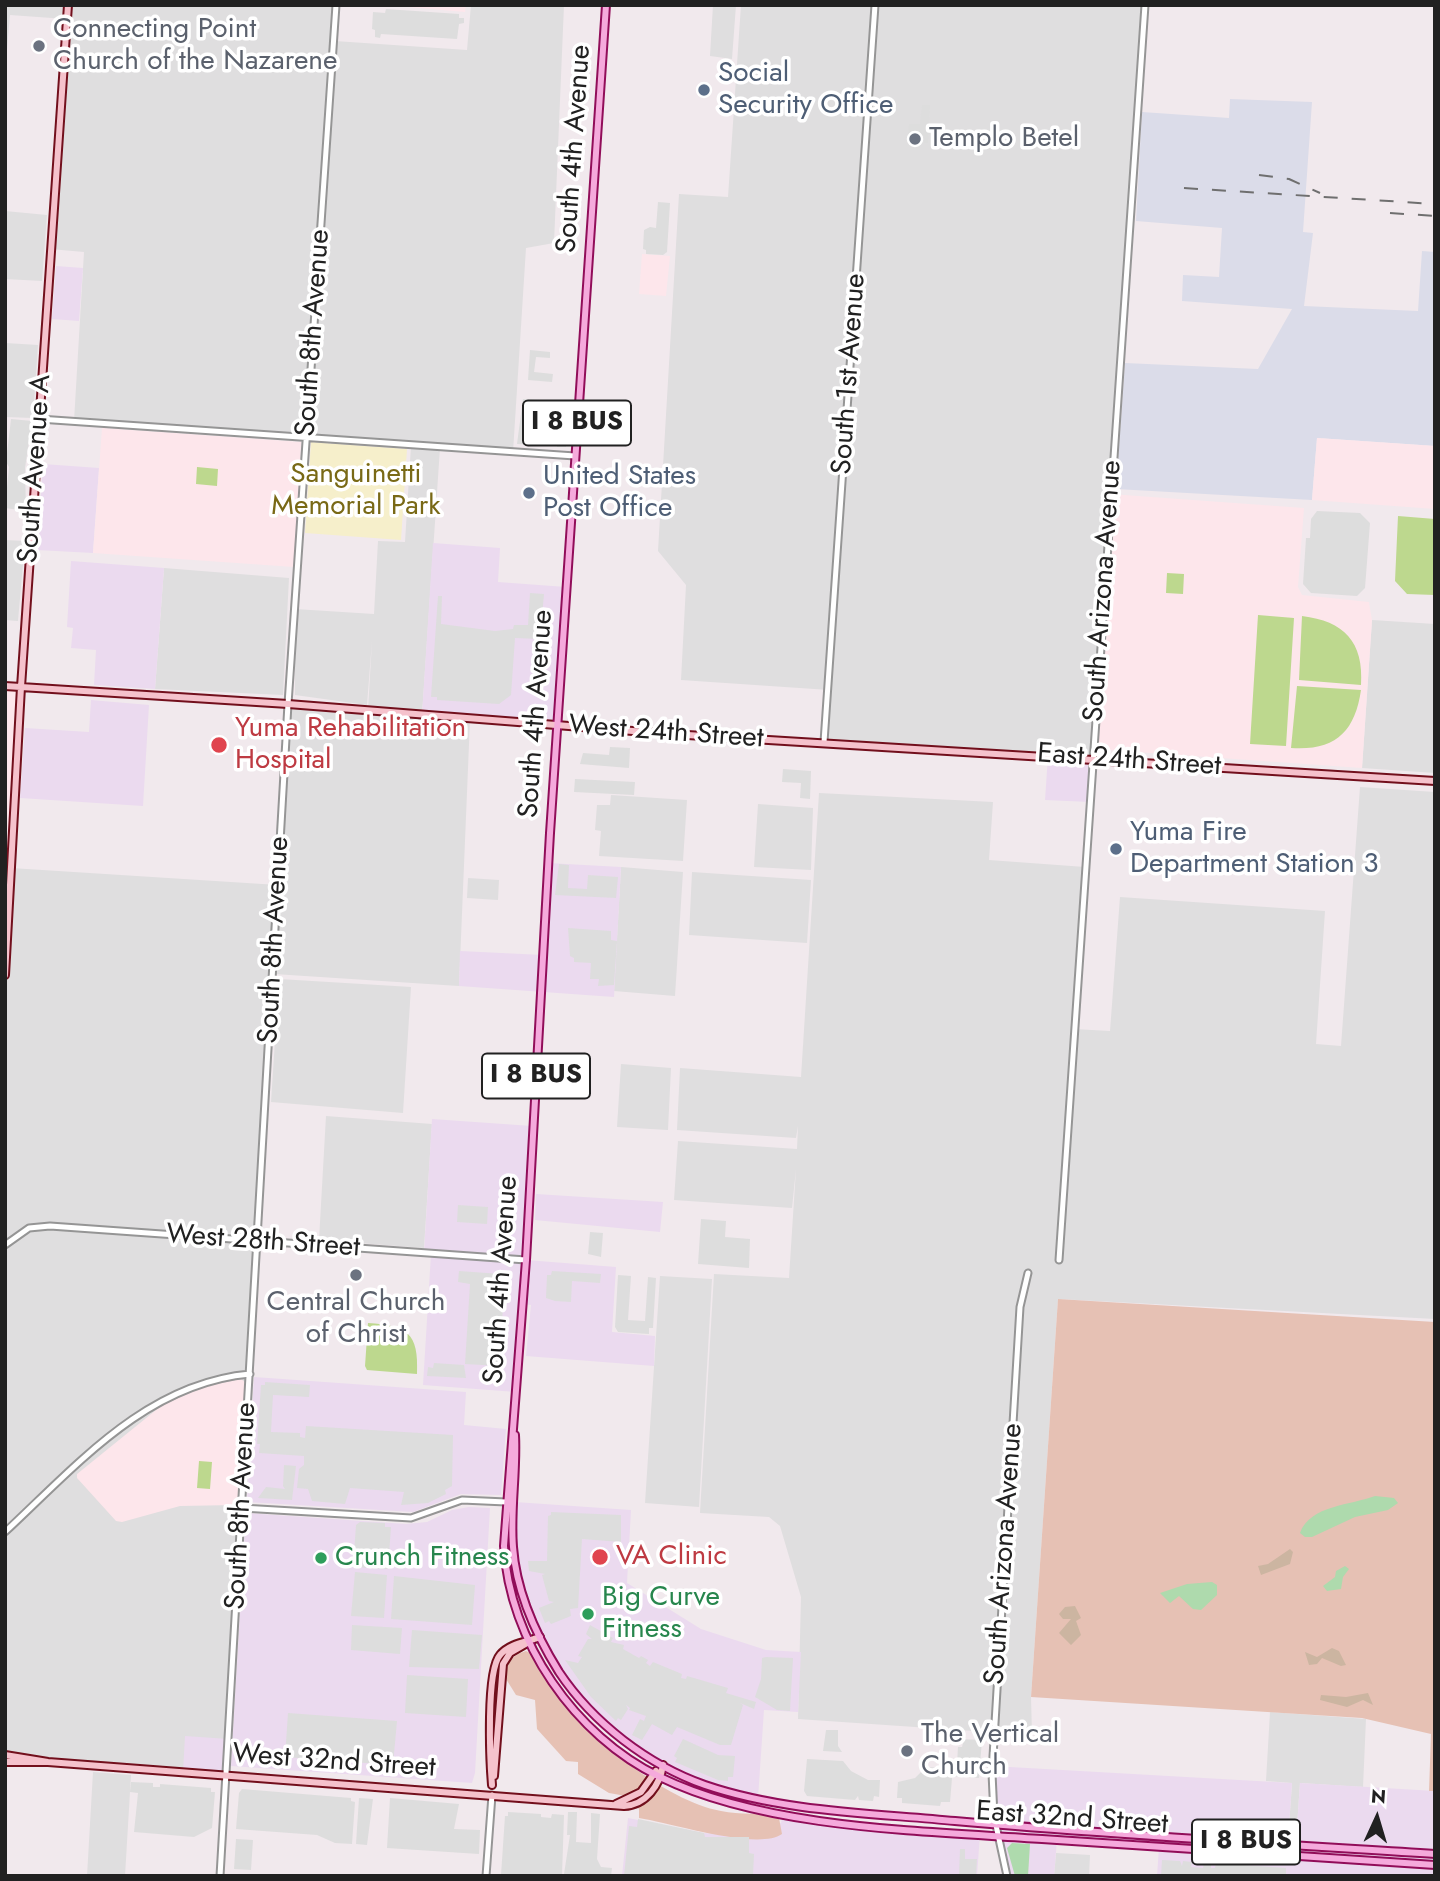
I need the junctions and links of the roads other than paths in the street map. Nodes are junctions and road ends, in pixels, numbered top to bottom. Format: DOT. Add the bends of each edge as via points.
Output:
graph roads {
  1 [pos="68,5"];
  2 [pos="336,5"];
  3 [pos="606,5"];
  4 [pos="874,5"];
  5 [pos="1145,5"];
  6 [pos="39,419"];
  7 [pos="307,438"];
  8 [pos="575,456"];
  9 [pos="5,686"];
  10 [pos="21,687"];
  11 [pos="288,704"];
  12 [pos="557,726"];
  13 [pos="824,742"];
  14 [pos="1093,758"];
  15 [pos="1435,781"];
  16 [pos="5,975"];
  17 [pos="258,1240"];
  18 [pos="5,1245"];
  19 [pos="526,1260"];
  20 [pos="1059,1260"];
  21 [pos="1028,1273"];
  22 [pos="250,1374"];
  23 [pos="510,1502"];
  24 [pos="242,1508"];
  25 [pos="5,1532"];
  26 [pos="540,1637"];
  27 [pos="529,1642"];
  28 [pos="5,1755"];
  29 [pos="5,1762"];
  30 [pos="48,1762"];
  31 [pos="663,1765"];
  32 [pos="654,1774"];
  33 [pos="226,1776"];
  34 [pos="661,1778"];
  35 [pos="492,1795"];
  36 [pos="616,1804"];
  37 [pos="888,1814"];
  38 [pos="995,1824"];
  39 [pos="889,1827"];
  40 [pos="998,1836"];
  41 [pos="1435,1854"];
  42 [pos="1435,1865"];
  43 [pos="220,1876"];
  44 [pos="486,1876"];
  45 [pos="1007,1876"];
  1 -- 6 [label="main road, South Avenue A"];
  2 -- 7 [label="street, South 8th Avenue"];
  3 -- 8 [label="main road, South 4th Avenue / I 8 BUS"];
  4 -- 13 [label="street, South 1st Avenue"];
  5 -- 14 [label="street, South Arizona Avenue"];
  6 -- 7 [label="street"];
  6 -- 10 [label="main road, South Avenue A"];
  7 -- 8 [label="street"];
  7 -- 11 [label="street, South 8th Avenue"];
  8 -- 12 [label="main road, South 4th Avenue / I 8 BUS"];
  9 -- 10 [label="main road, West 24th Street"];
  10 -- 11 [label="main road, West 24th Street"];
  10 -- 16 [label="main road, South Avenue A"];
  11 -- 12 [label="main road, West 24th Street"];
  11 -- 17 [label="street, South 8th Avenue"];
  12 -- 13 [label="main road, West 24th Street"];
  12 -- 19 [label="main road, South 4th Avenue / I 8 BUS"];
  13 -- 14 [label="main road, East 24th Street"];
  14 -- 15 [label="main road, East 24th Street"];
  14 -- 20 [label="street, South Arizona Avenue"];
  17 -- 18 [label="street, West 28th Street" via="39,1226"];
  17 -- 19 [label="street, West 28th Street"];
  17 -- 22 [label="street, South 8th Avenue"];
  19 -- 23 [label="main road, South 4th Avenue / I 8 BUS"];
  21 -- 38 [label="street, South Arizona Avenue" via="1020,1307 1006,1525 992,1773"];
  22 -- 24 [label="street, South 8th Avenue"];
  22 -- 25 [label="street" via="208,1380 154,1404 110,1435"];
  23 -- 24 [label="street" via="461,1500 411,1518"];
  23 -- 26 [label="main road, South 4th Avenue / I 8 BUS" via="517,1579"];
  23 -- 27 [label="main road, South 4th Avenue / I 8 BUS" via="507,1574"];
  24 -- 33 [label="street, South 8th Avenue"];
  26 -- 27 [label="main road"];
  26 -- 31 [label="main road" via="587,1708"];
  27 -- 32 [label="main road" via="574,1710 610,1744"];
  27 -- 35 [label="main road" via="510,1653 503,1664"];
  28 -- 30 [label="main road, West 32nd Street"];
  29 -- 30 [label="main road, West 32nd Street"];
  30 -- 33 [label="main road, West 32nd Street"];
  31 -- 32 [label="main road"];
  31 -- 34 [label="main road"];
  31 -- 37 [label="main road, East 32nd Street / I 8 BUS" via="738,1794"];
  32 -- 34 [label="main road"];
  32 -- 36 [label="main road" via="641,1792"];
  33 -- 35 [label="main road, West 32nd Street"];
  33 -- 43 [label="street, South 8th Avenue"];
  34 -- 36 [label="main road, West 32nd Street" via="637,1803"];
  34 -- 39 [label="main road, East 32nd Street / I 8 BUS" via="723,1803"];
  35 -- 36 [label="main road, West 32nd Street"];
  35 -- 44 [label="street"];
  37 -- 38 [label="main road, East 32nd Street / I 8 BUS"];
  37 -- 39 [label="main road"];
  38 -- 40 [label="street, South Arizona Avenue"];
  38 -- 41 [label="main road, East 32nd Street / I 8 BUS"];
  39 -- 40 [label="main road, East 32nd Street / I 8 BUS"];
  40 -- 42 [label="main road, East 32nd Street / I 8 BUS"];
  40 -- 45 [label="street, South Arizona Avenue"];
}
